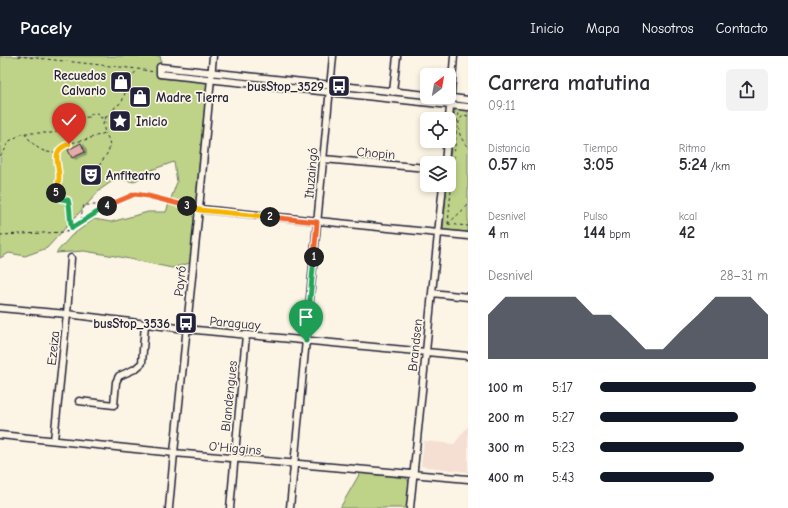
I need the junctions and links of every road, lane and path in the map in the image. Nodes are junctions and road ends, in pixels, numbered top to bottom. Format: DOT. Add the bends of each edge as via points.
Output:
graph roads {
  1 [pos="18,56"];
  2 [pos="213,56"];
  3 [pos="333,56"];
  4 [pos="397,56"];
  5 [pos="454,56"];
  6 [pos="452,68"];
  7 [pos="138,69"];
  8 [pos="160,74"];
  9 [pos="211,76"];
  10 [pos="330,88"];
  11 [pos="393,92"];
  12 [pos="420,94"];
  13 [pos="456,98"];
  14 [pos="468,100"];
  15 [pos="450,105"];
  16 [pos="468,106"];
  17 [pos="113,110"];
  18 [pos="450,112"];
  19 [pos="457,112"];
  20 [pos="468,113"];
  21 [pos="468,116"];
  22 [pos="106,117"];
  23 [pos="462,117"];
  24 [pos="104,122"];
  25 [pos="25,133"];
  26 [pos="105,133"];
  27 [pos="468,147"];
  28 [pos="58,152"];
  29 [pos="0,156"];
  30 [pos="324,159"];
  31 [pos="420,167"];
  32 [pos="90,171"];
  33 [pos="442,192"];
  34 [pos="108,205"];
  35 [pos="468,205"];
  36 [pos="199,210"];
  37 [pos="82,222"];
  38 [pos="317,222"];
  39 [pos="448,224"];
  40 [pos="468,226"];
  41 [pos="72,228"];
  42 [pos="438,233"];
  43 [pos="0,235"];
  44 [pos="468,236"];
  45 [pos="71,258"];
  46 [pos="432,293"];
  47 [pos="468,296"];
  48 [pos="0,308"];
  49 [pos="67,314"];
  50 [pos="145,324"];
  51 [pos="186,329"];
  52 [pos="246,335"];
  53 [pos="306,341"];
  54 [pos="425,352"];
  55 [pos="468,356"];
  56 [pos="79,401"];
  57 [pos="0,435"];
  58 [pos="54,440"];
  59 [pos="174,453"];
  60 [pos="234,459"];
  61 [pos="294,464"];
  62 [pos="413,475"];
  63 [pos="468,479"];
  64 [pos="169,508"];
  65 [pos="230,508"];
  66 [pos="290,508"];
  67 [pos="410,508"];
  1 -- 7 [label="path"];
  2 -- 9 [label="street, Payró"];
  3 -- 10 [label="street, Ituzaingó"];
  4 -- 11 [label="street"];
  5 -- 6 [label="street"];
  7 -- 8 [label="path"];
  7 -- 17 [label="path" via="126,82 122,102"];
  8 -- 9 [label="street" via="160,67"];
  9 -- 10 [label="street"];
  9 -- 36 [label="street, Payró"];
  10 -- 11 [label="street"];
  10 -- 15 [label="street"];
  10 -- 30 [label="street, Ituzaingó"];
  11 -- 12 [label="street"];
  13 -- 14 [label="street"];
  15 -- 16 [label="street"];
  15 -- 18 [label="street"];
  17 -- 22 [label="path"];
  17 -- 24 [label="path" via="116,115 115,121 109,125"];
  19 -- 20 [label="path"];
  19 -- 23 [label="path"];
  19 -- 39 [label="path"];
  21 -- 23 [label="path"];
  22 -- 24 [label="path"];
  22 -- 25 [label="path" via="102,118 97,113 91,114 89,117 73,118 53,133"];
  23 -- 27 [label="path" via="459,122 460,137"];
  24 -- 26 [label="path"];
  25 -- 28 [label="path" via="40,149"];
  25 -- 29 [label="path" via="8,142"];
  26 -- 28 [label="path" via="63,146"];
  26 -- 32 [label="path" via="110,141 110,148 98,168"];
  28 -- 41 [label="path" via="55,160 59,171 56,192 61,199 68,200"];
  30 -- 31 [label="street, Chopin"];
  30 -- 38 [label="street, Ituzaingó"];
  33 -- 42 [label="street, Brandsen"];
  34 -- 36 [label="path" via="135,194"];
  34 -- 37 [label="path"];
  34 -- 37 [label="path" via="84,205"];
  35 -- 39 [label="path"];
  36 -- 38 [label="street"];
  36 -- 51 [label="street, Payró"];
  37 -- 41 [label="path"];
  38 -- 42 [label="street"];
  38 -- 53 [label="street, Ituzaingó"];
  39 -- 40 [label="path"];
  41 -- 43 [label="path" via="65,232"];
  42 -- 44 [label="street"];
  42 -- 46 [label="street, Brandsen"];
  45 -- 49 [label="street, Ezeiza"];
  46 -- 47 [label="street"];
  46 -- 54 [label="street, Brandsen"];
  48 -- 49 [label="street, Paraguay"];
  49 -- 50 [label="street, Paraguay"];
  49 -- 58 [label="street, Ezeiza"];
  50 -- 51 [label="street, Paraguay"];
  50 -- 56 [label="street" via="142,363 119,376 114,405"];
  51 -- 52 [label="street, Paraguay"];
  51 -- 59 [label="street, Payró"];
  52 -- 53 [label="street, Paraguay"];
  52 -- 60 [label="street, Blandengues"];
  53 -- 54 [label="street, Paraguay"];
  53 -- 61 [label="street, Ituzaingó"];
  54 -- 55 [label="street, Paraguay"];
  54 -- 62 [label="street, Brandsen"];
  57 -- 58 [label="street, O'Higgins"];
  58 -- 59 [label="street, O'Higgins"];
  59 -- 60 [label="street, O'Higgins"];
  59 -- 64 [label="street, Payró"];
  60 -- 61 [label="street, O'Higgins"];
  60 -- 65 [label="street, Blandengues"];
  61 -- 62 [label="street, O'Higgins"];
  61 -- 66 [label="street, Ituzaingó"];
  62 -- 63 [label="street, O'Higgins"];
  62 -- 67 [label="street, Brandsen"];
}
